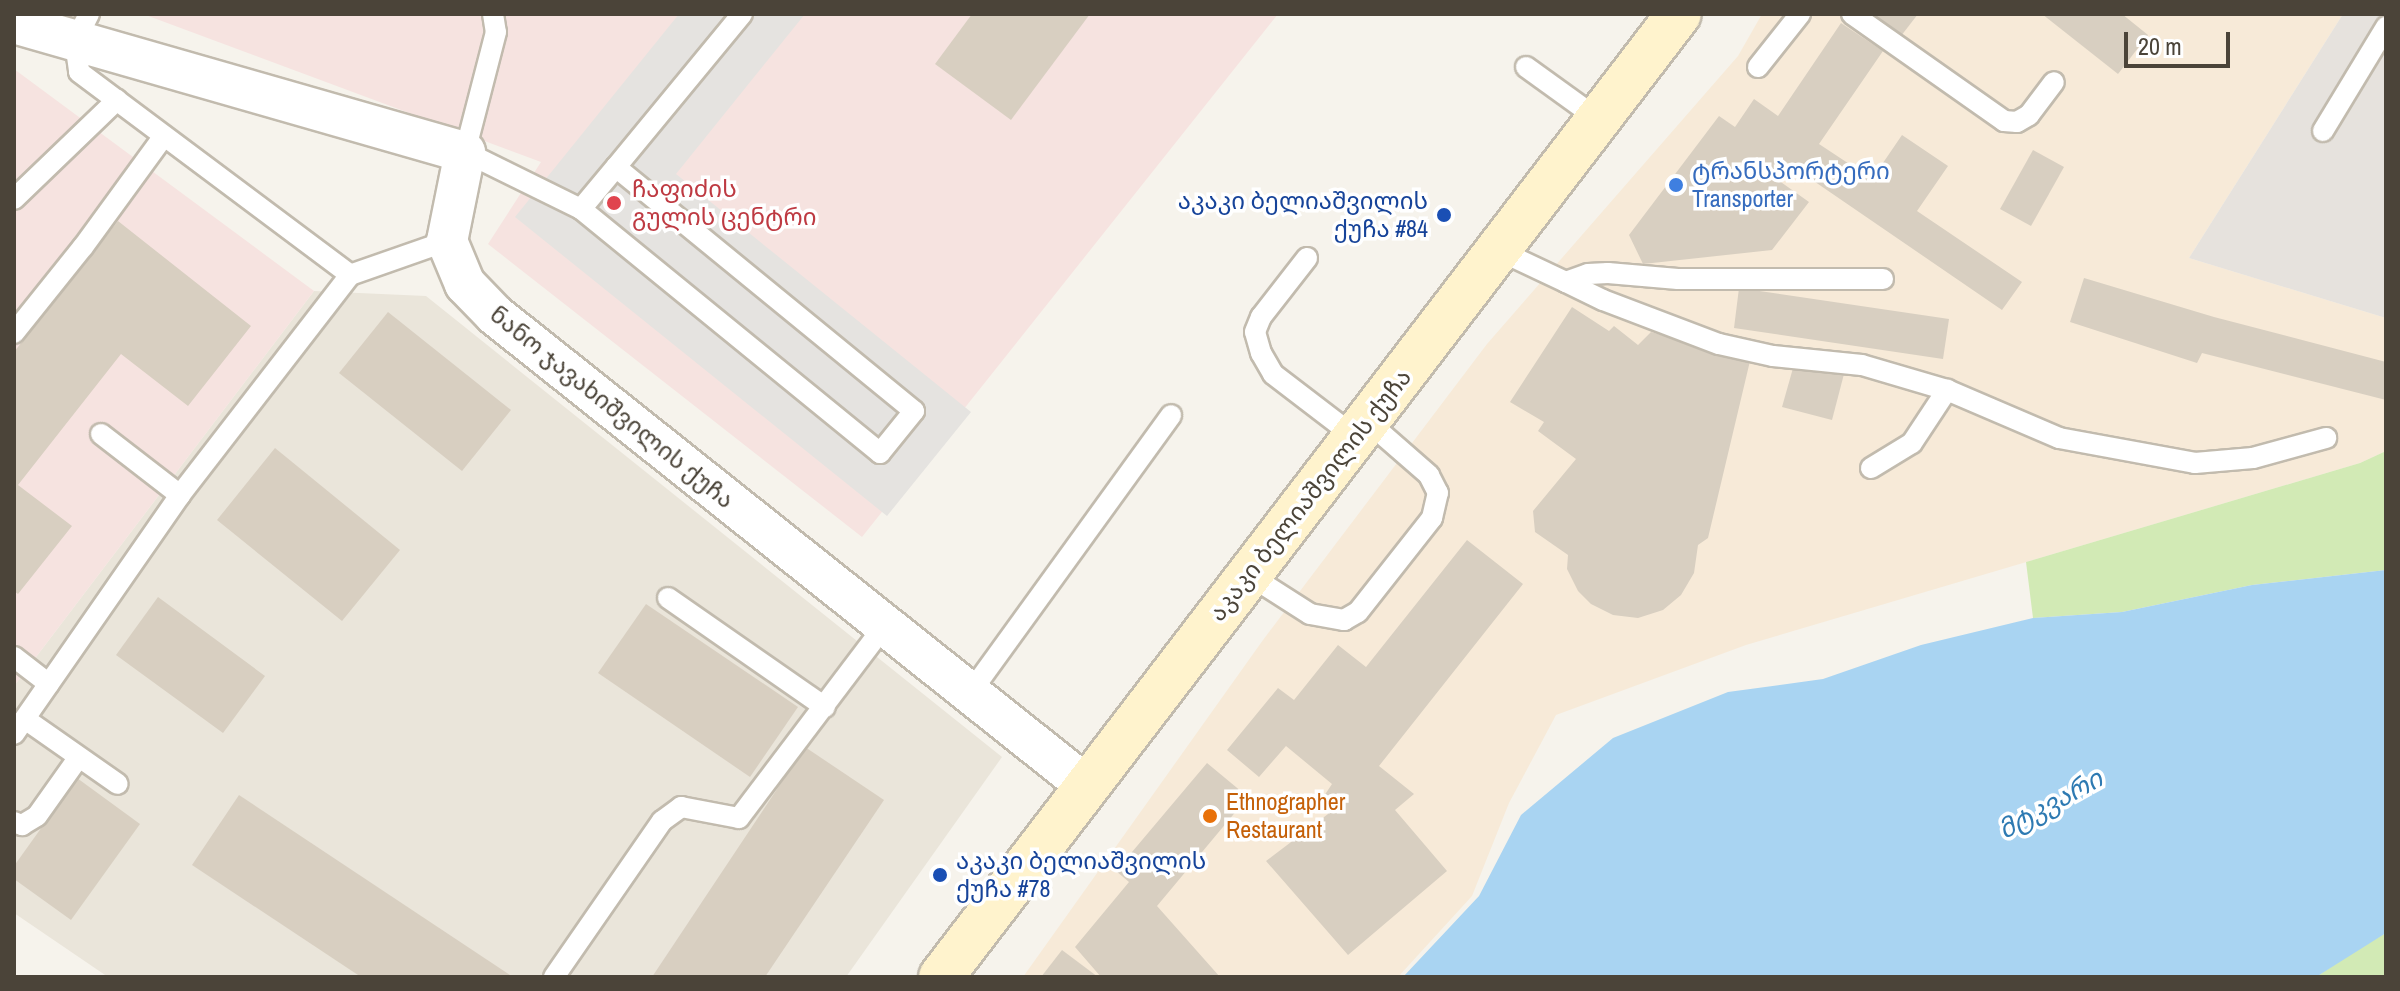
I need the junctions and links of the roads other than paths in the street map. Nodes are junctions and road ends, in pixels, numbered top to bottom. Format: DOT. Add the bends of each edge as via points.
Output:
graph roads {
  1 [pos="493,14"];
  2 [pos="742,14"];
  3 [pos="1679,14"];
  4 [pos="1800,14"];
  5 [pos="1852,14"];
  6 [pos="14,23"];
  7 [pos="2386,27"];
  8 [pos="82,28"];
  9 [pos="1526,67"];
  10 [pos="1758,67"];
  11 [pos="2054,82"];
  12 [pos="117,100"];
  13 [pos="1598,119"];
  14 [pos="2323,131"];
  15 [pos="164,136"];
  16 [pos="465,152"];
  17 [pos="616,167"];
  18 [pos="14,199"];
  19 [pos="581,209"];
  20 [pos="447,241"];
  21 [pos="1498,250"];
  22 [pos="1307,258"];
  23 [pos="350,275"];
  24 [pos="1883,279"];
  25 [pos="1566,282"];
  26 [pos="14,333"];
  27 [pos="1947,390"];
  28 [pos="1171,415"];
  29 [pos="1360,428"];
  30 [pos="101,434"];
  31 [pos="2326,438"];
  32 [pos="1871,468"];
  33 [pos="180,495"];
  34 [pos="1249,575"];
  35 [pos="668,598"];
  36 [pos="885,625"];
  37 [pos="14,657"];
  38 [pos="49,684"];
  39 [pos="970,693"];
  40 [pos="825,707"];
  41 [pos="19,726"];
  42 [pos="79,757"];
  43 [pos="118,784"];
  44 [pos="1087,786"];
  45 [pos="14,822"];
  46 [pos="554,977"];
  47 [pos="941,977"];
  1 -- 16 [label="lane" via="496,32"];
  2 -- 17 [label="lane"];
  3 -- 13 [label="main road, აკაკი ბელიაშვილის ქუჩა"];
  4 -- 10 [label="lane"];
  5 -- 11 [label="lane" via="2004,121 2017,122 2029,115"];
  6 -- 8 [label="street"];
  7 -- 14 [label="lane"];
  8 -- 12 [label="lane" via="79,72"];
  8 -- 16 [label="street"];
  9 -- 13 [label="lane"];
  12 -- 15 [label="lane"];
  12 -- 18 [label="lane"];
  13 -- 21 [label="main road, აკაკი ბელიაშვილის ქუჩა"];
  15 -- 23 [label="lane"];
  15 -- 26 [label="lane"];
  16 -- 19 [label="lane"];
  16 -- 20 [label="street"];
  17 -- 19 [label="lane"];
  17 -- 19 [label="lane" via="914,411 880,453"];
  20 -- 23 [label="lane"];
  20 -- 36 [label="street, ნანო ჯავახიშვილის ქუჩა" via="465,284 527,343"];
  21 -- 25 [label="lane"];
  21 -- 29 [label="main road, აკაკი ბელიაშვილის ქუჩა"];
  22 -- 29 [label="lane" via="1261,317 1255,332 1261,353 1273,374"];
  23 -- 33 [label="lane"];
  24 -- 25 [label="lane" via="1678,279 1598,273"];
  25 -- 27 [label="lane" via="1719,344 1773,356 1862,365"];
  27 -- 31 [label="lane" via="2059,438 2195,463 2253,458"];
  27 -- 32 [label="lane" via="1912,443"];
  28 -- 39 [label="lane"];
  29 -- 34 [label="main road, აკაკი ბელიაშვილის ქუჩა"];
  29 -- 34 [label="lane" via="1429,475 1438,493 1432,518 1358,612 1344,620 1310,614"];
  30 -- 33 [label="lane"];
  33 -- 38 [label="lane"];
  34 -- 44 [label="main road, აკაკი ბელიაშვილის ქუჩა"];
  35 -- 40 [label="lane"];
  36 -- 39 [label="street, ნანო ჯავახიშვილის ქუჩა"];
  36 -- 40 [label="lane"];
  37 -- 38 [label="lane"];
  38 -- 41 [label="lane"];
  39 -- 44 [label="street, ნანო ჯავახიშვილის ქუჩა"];
  40 -- 46 [label="lane" via="739,818 681,807 662,821"];
  41 -- 42 [label="lane"];
  42 -- 43 [label="lane"];
  42 -- 45 [label="lane" via="37,816 22,825"];
  44 -- 47 [label="main road, აკაკი ბელიაშვილის ქუჩა"];
}
